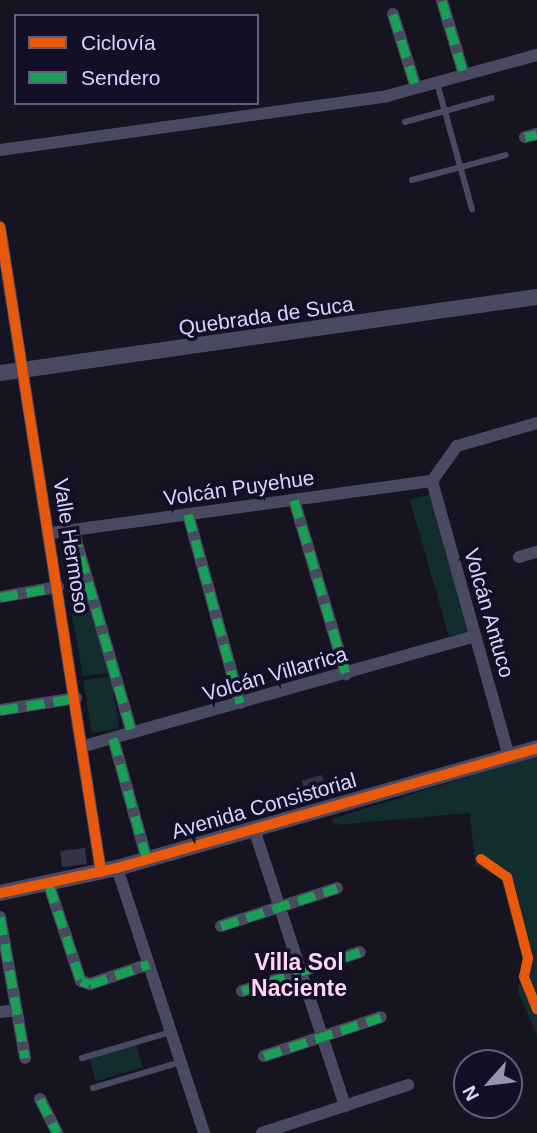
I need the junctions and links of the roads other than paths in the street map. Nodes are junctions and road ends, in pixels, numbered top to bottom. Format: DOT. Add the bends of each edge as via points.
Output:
graph roads {
  1 [pos="442,1"];
  2 [pos="393,14"];
  3 [pos="537,55"];
  4 [pos="464,75"];
  5 [pos="437,83"];
  6 [pos="416,88"];
  7 [pos="492,98"];
  8 [pos="444,111"];
  9 [pos="405,122"];
  10 [pos="0,150"];
  11 [pos="506,155"];
  12 [pos="460,167"];
  13 [pos="412,180"];
  14 [pos="471,209"];
  15 [pos="0,227"];
  16 [pos="537,296"];
  17 [pos="23,370"];
  18 [pos="0,373"];
  19 [pos="537,423"];
  20 [pos="432,481"];
  21 [pos="294,500"];
  22 [pos="188,514"];
  23 [pos="73,530"];
  24 [pos="51,533"];
  25 [pos="537,552"];
  26 [pos="519,557"];
  27 [pos="58,587"];
  28 [pos="0,597"];
  29 [pos="475,636"];
  30 [pos="346,674"];
  31 [pos="76,698"];
  32 [pos="240,704"];
  33 [pos="0,710"];
  34 [pos="132,733"];
  35 [pos="113,738"];
  36 [pos="84,746"];
  37 [pos="537,748"];
  38 [pos="509,756"];
  39 [pos="254,829"];
  40 [pos="147,860"];
  41 [pos="109,870"];
  42 [pos="49,885"];
  43 [pos="337,888"];
  44 [pos="0,893"];
  45 [pos="279,907"];
  46 [pos="0,917"];
  47 [pos="221,926"];
  48 [pos="360,952"];
  49 [pos="149,964"];
  50 [pos="301,972"];
  51 [pos="242,991"];
  52 [pos="17,1010"];
  53 [pos="0,1012"];
  54 [pos="381,1017"];
  55 [pos="171,1032"];
  56 [pos="322,1036"];
  57 [pos="264,1056"];
  58 [pos="25,1058"];
  59 [pos="82,1058"];
  60 [pos="181,1062"];
  61 [pos="408,1085"];
  62 [pos="93,1088"];
  63 [pos="40,1099"];
  64 [pos="345,1106"];
  65 [pos="57,1133"];
  66 [pos="204,1133"];
  67 [pos="262,1133"];
  1 -- 4 [label="street"];
  2 -- 6 [label="street"];
  3 -- 4 [label="street"];
  4 -- 5 [label="street"];
  5 -- 6 [label="street"];
  5 -- 8 [label="lane"];
  6 -- 10 [label="street"];
  7 -- 8 [label="lane"];
  8 -- 9 [label="lane"];
  8 -- 12 [label="lane"];
  11 -- 12 [label="lane"];
  12 -- 13 [label="lane"];
  12 -- 14 [label="lane"];
  15 -- 17 [label="street, Valle Hermoso"];
  16 -- 17 [label="street, Quebrada de Suca"];
  17 -- 18 [label="street, Quebrada de Suca"];
  17 -- 24 [label="street, Valle Hermoso"];
  19 -- 20 [label="street" via="457,446"];
  20 -- 21 [label="street, Volcán Puyehue"];
  20 -- 29 [label="street, Volcán Antuco"];
  21 -- 22 [label="street, Volcán Puyehue"];
  21 -- 30 [label="street"];
  22 -- 23 [label="street, Volcán Puyehue"];
  22 -- 32 [label="street"];
  23 -- 24 [label="street, Volcán Puyehue"];
  23 -- 34 [label="street, Valle Hermoso"];
  24 -- 27 [label="street, Valle Hermoso"];
  25 -- 26 [label="street"];
  27 -- 28 [label="street"];
  27 -- 31 [label="street, Valle Hermoso"];
  29 -- 30 [label="street, Volcán Villarrica"];
  29 -- 38 [label="street, Volcán Antuco"];
  30 -- 32 [label="street, Volcán Villarrica"];
  31 -- 33 [label="street"];
  31 -- 36 [label="street, Valle Hermoso"];
  32 -- 34 [label="street, Volcán Villarrica"];
  34 -- 35 [label="street, Volcán Villarrica"];
  35 -- 36 [label="street, Volcán Villarrica"];
  35 -- 40 [label="street"];
  36 -- 41 [label="street, Valle Hermoso"];
  37 -- 38 [label="street, Avenida Consistorial"];
  38 -- 39 [label="street, Avenida Consistorial"];
  39 -- 40 [label="street, Avenida Consistorial"];
  39 -- 45 [label="street"];
  40 -- 41 [label="street, Avenida Consistorial"];
  41 -- 42 [label="street, Avenida Consistorial"];
  41 -- 49 [label="street, Valle Hermoso"];
  42 -- 44 [label="street, Avenida Consistorial"];
  42 -- 49 [label="street" via="81,981 90,984"];
  43 -- 45 [label="street"];
  45 -- 47 [label="street"];
  45 -- 50 [label="street"];
  46 -- 52 [label="street"];
  48 -- 50 [label="street"];
  49 -- 55 [label="street, Valle Hermoso"];
  50 -- 51 [label="street"];
  50 -- 56 [label="street"];
  52 -- 53 [label="street"];
  52 -- 58 [label="street"];
  54 -- 56 [label="street"];
  55 -- 59 [label="lane"];
  55 -- 60 [label="street, Valle Hermoso"];
  56 -- 57 [label="street"];
  56 -- 64 [label="street"];
  60 -- 62 [label="lane"];
  60 -- 66 [label="street, Valle Hermoso"];
  61 -- 64 [label="street"];
  63 -- 65 [label="street"];
  64 -- 67 [label="street"];
}
